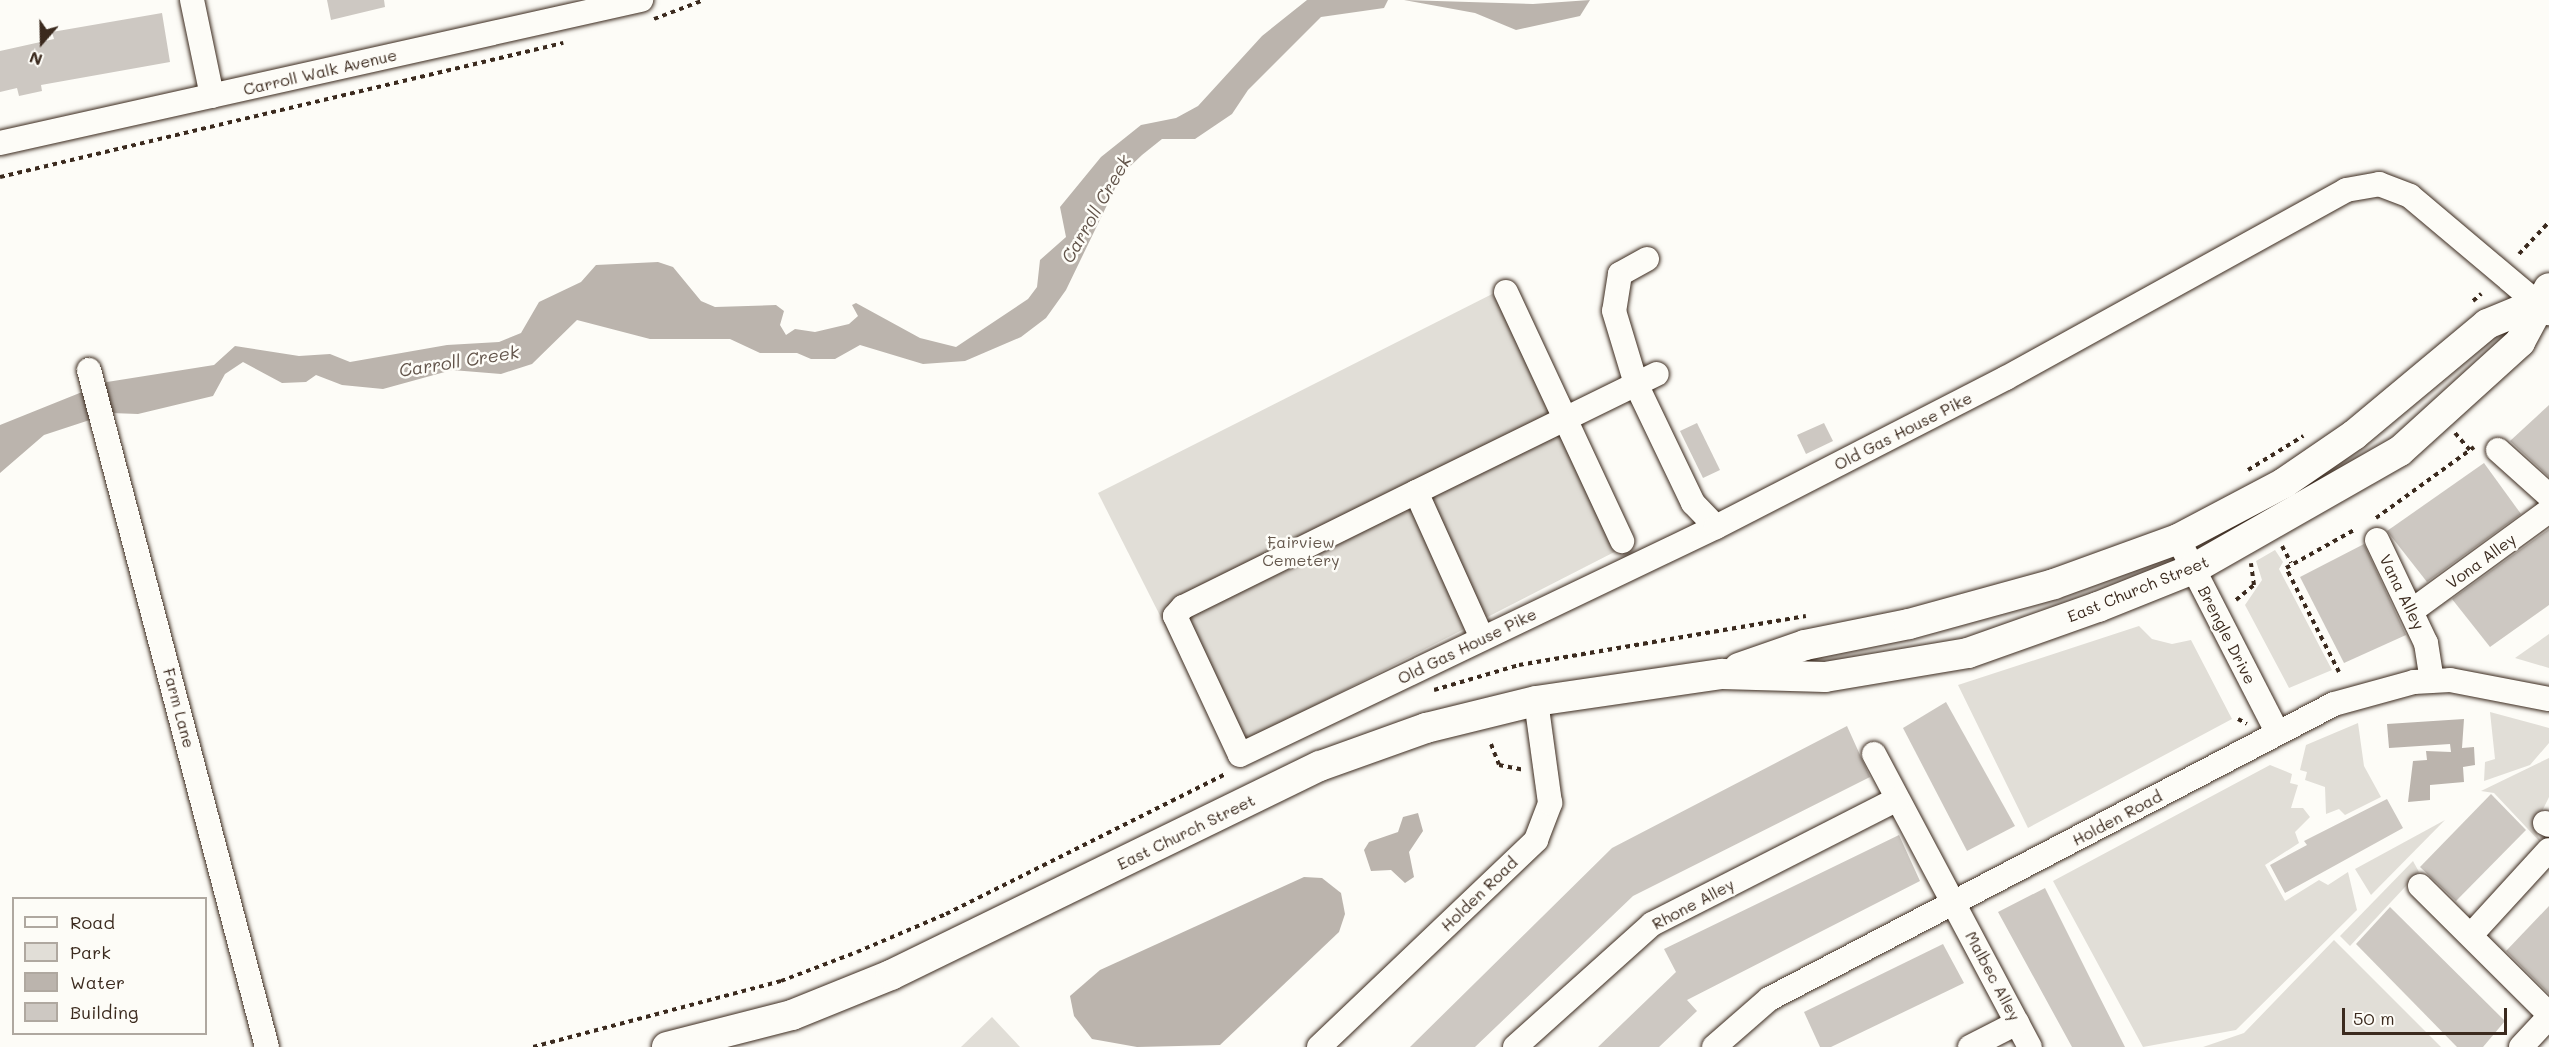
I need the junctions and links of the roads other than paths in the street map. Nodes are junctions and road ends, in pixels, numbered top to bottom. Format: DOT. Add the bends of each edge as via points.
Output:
graph roads {
  1 [pos="192,0"];
  2 [pos="643,11"];
  3 [pos="212,96"];
  4 [pos="0,143"];
  5 [pos="1647,258"];
  6 [pos="1506,292"];
  7 [pos="2545,301"];
  8 [pos="89,370"];
  9 [pos="1647,379"];
  10 [pos="1565,420"];
  11 [pos="2498,450"];
  12 [pos="1416,492"];
  13 [pos="2549,496"];
  14 [pos="2549,511"];
  15 [pos="1716,527"];
  16 [pos="2178,539"];
  17 [pos="2377,540"];
  18 [pos="1622,541"];
  19 [pos="2193,569"];
  20 [pos="2413,610"];
  21 [pos="1482,638"];
  22 [pos="1722,674"];
  23 [pos="2432,681"];
  24 [pos="2549,699"];
  25 [pos="1536,701"];
  26 [pos="2277,732"];
  27 [pos="1874,754"];
  28 [pos="1898,799"];
  29 [pos="2549,850"];
  30 [pos="2420,886"];
  31 [pos="1955,905"];
  32 [pos="2471,935"];
  33 [pos="2549,1016"];
  34 [pos="2017,1023"];
  35 [pos="267,1047"];
  36 [pos="667,1047"];
  37 [pos="1319,1047"];
  38 [pos="1515,1047"];
  39 [pos="1714,1047"];
  40 [pos="1970,1047"];
  41 [pos="2030,1047"];
  42 [pos="2521,1047"];
  1 -- 3 [label="street"];
  2 -- 3 [label="street, Carroll Walk Avenue"];
  3 -- 4 [label="street, Carroll Walk Avenue"];
  5 -- 9 [label="street" via="1620,274 1614,311"];
  6 -- 10 [label="street"];
  7 -- 15 [label="street, Old Gas House Pike" via="2410,196 2379,184 2346,190 2006,378"];
  7 -- 16 [label="main road, East Church Street" via="2487,324 2354,435 2284,483"];
  7 -- 19 [label="main road, East Church Street" via="2520,342 2400,451"];
  8 -- 35 [label="street, Farm Lane"];
  9 -- 10 [label="street"];
  9 -- 15 [label="street" via="1693,503"];
  10 -- 12 [label="street"];
  10 -- 18 [label="street"];
  11 -- 13 [label="street"];
  12 -- 21 [label="street"];
  12 -- 21 [label="street, Old Gas House Pike" via="1183,607 1175,616 1240,755"];
  14 -- 20 [label="street, Vona Alley"];
  15 -- 21 [label="street, Old Gas House Pike"];
  16 -- 19 [label="street, Brengle Drive"];
  16 -- 22 [label="main road, East Church Street" via="2054,584 1909,624 1805,645"];
  17 -- 20 [label="street, Vana Alley"];
  19 -- 22 [label="main road, East Church Street" via="1968,653 1825,677"];
  19 -- 26 [label="street, Brengle Drive"];
  20 -- 23 [label="street, Vana Alley" via="2426,643"];
  22 -- 25 [label="main road, East Church Street"];
  23 -- 24 [label="street, Holden Road" via="2498,685"];
  23 -- 26 [label="street, Holden Road" via="2334,704"];
  25 -- 36 [label="main road, East Church Street" via="1446,722 1320,766 891,975 792,1015"];
  25 -- 37 [label="street, Holden Road" via="1550,803 1536,840"];
  26 -- 31 [label="street, Holden Road"];
  27 -- 28 [label="street"];
  28 -- 31 [label="street"];
  28 -- 38 [label="street, Rhone Alley" via="1645,929"];
  29 -- 32 [label="street"];
  30 -- 32 [label="street"];
  31 -- 34 [label="street, Malbec Alley"];
  31 -- 39 [label="street, Holden Road" via="1769,999"];
  32 -- 33 [label="street"];
  33 -- 42 [label="street"];
  34 -- 40 [label="street"];
  34 -- 41 [label="street, Malbec Alley"];
}
